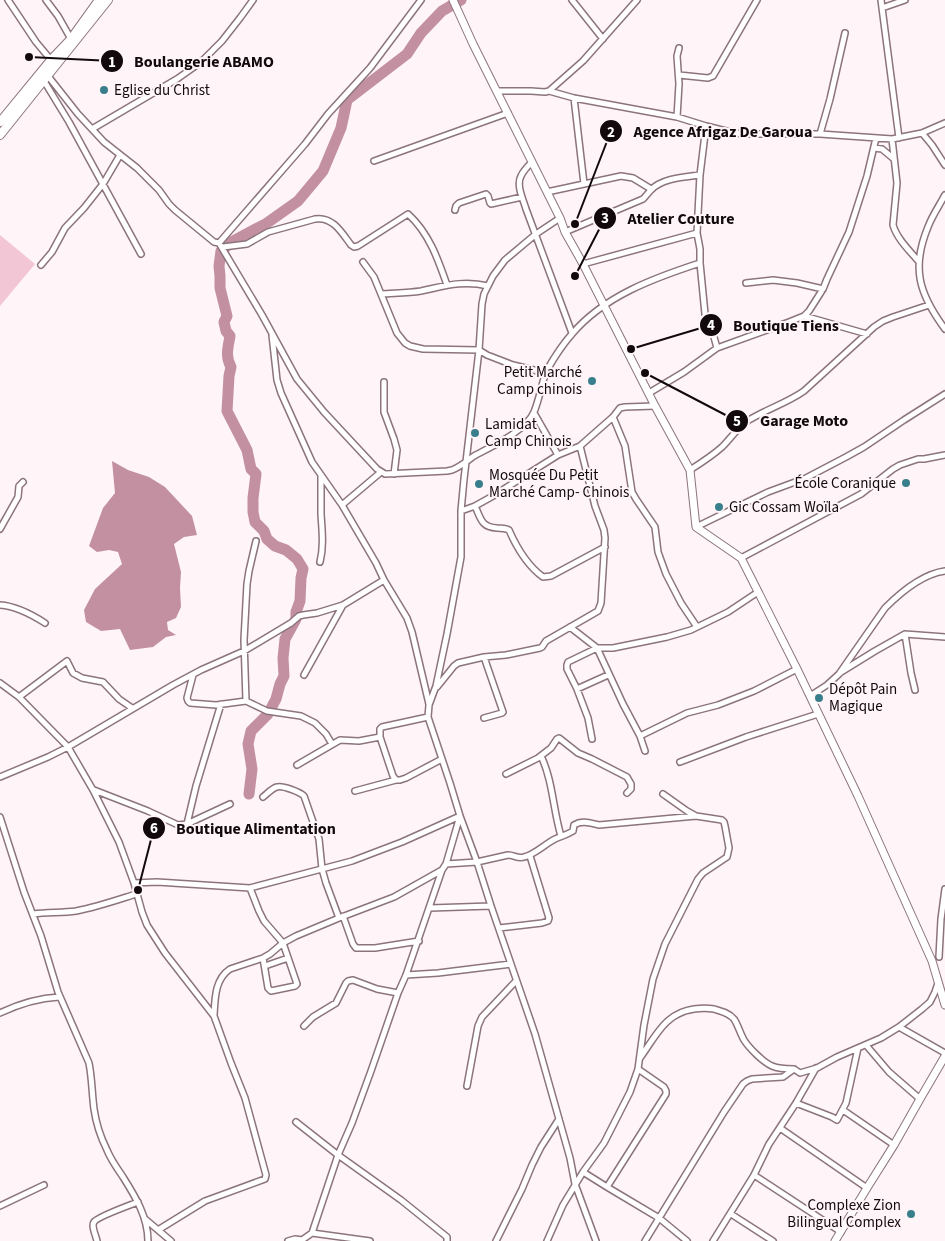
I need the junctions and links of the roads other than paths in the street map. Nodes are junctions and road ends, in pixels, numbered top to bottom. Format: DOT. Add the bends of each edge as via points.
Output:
graph roads {
  1 [pos="8,0"];
  2 [pos="46,0"];
  3 [pos="99,0"];
  4 [pos="108,0"];
  5 [pos="253,0"];
  6 [pos="421,0"];
  7 [pos="453,0"];
  8 [pos="572,0"];
  9 [pos="629,0"];
  10 [pos="638,0"];
  11 [pos="757,0"];
  12 [pos="881,0"];
  13 [pos="905,0"];
  14 [pos="633,5"];
  15 [pos="882,8"];
  16 [pos="846,34"];
  17 [pos="603,38"];
  18 [pos="70,39"];
  19 [pos="679,48"];
  20 [pos="50,60"];
  21 [pos="679,75"];
  22 [pos="46,78"];
  23 [pos="497,91"];
  24 [pos="550,91"];
  25 [pos="574,98"];
  26 [pos="508,113"];
  27 [pos="677,117"];
  28 [pos="0,122"];
  29 [pos="945,123"];
  30 [pos="706,126"];
  31 [pos="92,129"];
  32 [pos="922,133"];
  33 [pos="820,134"];
  34 [pos="0,135"];
  35 [pos="876,138"];
  36 [pos="899,138"];
  37 [pos="892,139"];
  38 [pos="874,148"];
  39 [pos="120,155"];
  40 [pos="894,160"];
  41 [pos="374,161"];
  42 [pos="532,162"];
  43 [pos="945,165"];
  44 [pos="700,175"];
  45 [pos="102,184"];
  46 [pos="584,184"];
  47 [pos="651,189"];
  48 [pos="547,192"];
  49 [pos="945,196"];
  50 [pos="522,197"];
  51 [pos="455,210"];
  52 [pos="560,218"];
  53 [pos="565,232"];
  54 [pos="697,233"];
  55 [pos="536,234"];
  56 [pos="221,245"];
  57 [pos="141,254"];
  58 [pos="363,262"];
  59 [pos="919,262"];
  60 [pos="700,263"];
  61 [pos="583,264"];
  62 [pos="41,265"];
  63 [pos="746,283"];
  64 [pos="448,285"];
  65 [pos="488,286"];
  66 [pos="823,289"];
  67 [pos="381,294"];
  68 [pos="604,305"];
  69 [pos="929,305"];
  70 [pos="804,316"];
  71 [pos="945,329"];
  72 [pos="271,332"];
  73 [pos="572,333"];
  74 [pos="867,334"];
  75 [pos="716,348"];
  76 [pos="479,350"];
  77 [pos="546,374"];
  78 [pos="384,382"];
  79 [pos="649,393"];
  80 [pos="945,394"];
  81 [pos="655,406"];
  82 [pos="534,413"];
  83 [pos="613,417"];
  84 [pos="580,446"];
  85 [pos="558,455"];
  86 [pos="945,455"];
  87 [pos="466,461"];
  88 [pos="690,470"];
  89 [pos="381,472"];
  90 [pos="394,474"];
  91 [pos="321,476"];
  92 [pos="23,482"];
  93 [pos="342,505"];
  94 [pos="475,506"];
  95 [pos="461,511"];
  96 [pos="696,527"];
  97 [pos="0,529"];
  98 [pos="256,541"];
  99 [pos="605,547"];
  100 [pos="741,558"];
  101 [pos="320,562"];
  102 [pos="945,570"];
  103 [pos="384,580"];
  104 [pos="758,592"];
  105 [pos="0,605"];
  106 [pos="343,605"];
  107 [pos="44,623"];
  108 [pos="570,627"];
  109 [pos="697,627"];
  110 [pos="905,634"];
  111 [pos="945,638"];
  112 [pos="597,648"];
  113 [pos="244,651"];
  114 [pos="484,657"];
  115 [pos="797,669"];
  116 [pos="839,674"];
  117 [pos="193,675"];
  118 [pos="304,675"];
  119 [pos="608,675"];
  120 [pos="0,683"];
  121 [pos="434,689"];
  122 [pos="577,689"];
  123 [pos="915,690"];
  124 [pos="810,696"];
  125 [pos="19,697"];
  126 [pos="246,701"];
  127 [pos="221,704"];
  128 [pos="430,705"];
  129 [pos="132,708"];
  130 [pos="818,714"];
  131 [pos="428,717"];
  132 [pos="484,718"];
  133 [pos="640,736"];
  134 [pos="380,737"];
  135 [pos="592,739"];
  136 [pos="332,744"];
  137 [pos="68,747"];
  138 [pos="645,751"];
  139 [pos="541,756"];
  140 [pos="442,760"];
  141 [pos="680,762"];
  142 [pos="298,765"];
  143 [pos="506,774"];
  144 [pos="0,777"];
  145 [pos="396,780"];
  146 [pos="93,790"];
  147 [pos="355,791"];
  148 [pos="627,793"];
  149 [pos="663,794"];
  150 [pos="264,797"];
  151 [pos="230,804"];
  152 [pos="460,816"];
  153 [pos="696,816"];
  154 [pos="0,817"];
  155 [pos="187,824"];
  156 [pos="561,836"];
  157 [pos="530,856"];
  158 [pos="477,862"];
  159 [pos="446,864"];
  160 [pos="322,869"];
  161 [pos="442,870"];
  162 [pos="134,883"];
  163 [pos="250,888"];
  164 [pos="945,889"];
  165 [pos="136,894"];
  166 [pos="491,906"];
  167 [pos="430,908"];
  168 [pos="34,914"];
  169 [pos="341,917"];
  170 [pos="499,928"];
  171 [pos="419,941"];
  172 [pos="283,943"];
  173 [pos="945,953"];
  174 [pos="939,957"];
  175 [pos="264,958"];
  176 [pos="288,958"];
  177 [pos="932,961"];
  178 [pos="511,964"];
  179 [pos="265,966"];
  180 [pos="406,975"];
  181 [pos="516,981"];
  182 [pos="938,981"];
  183 [pos="398,993"];
  184 [pos="60,997"];
  185 [pos="945,1005"];
  186 [pos="0,1013"];
  187 [pos="214,1016"];
  188 [pos="304,1026"];
  189 [pos="899,1027"];
  190 [pos="866,1045"];
  191 [pos="858,1048"];
  192 [pos="945,1054"];
  193 [pos="638,1061"];
  194 [pos="817,1068"];
  195 [pos="638,1069"];
  196 [pos="794,1069"];
  197 [pos="467,1086"];
  198 [pos="920,1099"];
  199 [pos="796,1102"];
  200 [pos="842,1110"];
  201 [pos="559,1119"];
  202 [pos="296,1122"];
  203 [pos="780,1128"];
  204 [pos="894,1146"];
  205 [pos="338,1155"];
  206 [pos="583,1172"];
  207 [pos="754,1175"];
  208 [pos="575,1184"];
  209 [pos="44,1185"];
  210 [pos="606,1187"];
  211 [pos="867,1188"];
  212 [pos="138,1202"];
  213 [pos="0,1206"];
  214 [pos="731,1214"];
  215 [pos="145,1218"];
  216 [pos="659,1218"];
  217 [pos="158,1230"];
  218 [pos="312,1232"];
  219 [pos="841,1232"];
  220 [pos="302,1240"];
  221 [pos="97,1241"];
  222 [pos="148,1241"];
  223 [pos="171,1241"];
  224 [pos="288,1241"];
  225 [pos="370,1241"];
  226 [pos="447,1241"];
  227 [pos="496,1241"];
  228 [pos="546,1241"];
  229 [pos="596,1241"];
  230 [pos="645,1241"];
  231 [pos="687,1241"];
  232 [pos="713,1241"];
  233 [pos="773,1241"];
  234 [pos="835,1241"];
  1 -- 20 [label="street"];
  2 -- 18 [label="street"];
  3 -- 18 [label="main road"];
  4 -- 22 [label="main road"];
  5 -- 31 [label="street" via="222,41 201,62"];
  6 -- 56 [label="street" via="370,68 328,114"];
  7 -- 23 [label="main road"];
  8 -- 17 [label="street"];
  9 -- 14 [label="street"];
  10 -- 14 [label="street"];
  11 -- 21 [label="street" via="713,76"];
  12 -- 15 [label="street"];
  13 -- 15 [label="street"];
  14 -- 17 [label="street"];
  15 -- 36 [label="street"];
  16 -- 33 [label="street"];
  17 -- 24 [label="street"];
  18 -- 20 [label="main road"];
  19 -- 21 [label="street"];
  20 -- 28 [label="main road"];
  21 -- 27 [label="street"];
  22 -- 31 [label="street"];
  22 -- 34 [label="main road"];
  22 -- 45 [label="street"];
  23 -- 24 [label="street"];
  23 -- 26 [label="main road"];
  24 -- 25 [label="street"];
  25 -- 27 [label="street"];
  25 -- 46 [label="street"];
  26 -- 41 [label="street"];
  26 -- 42 [label="main road"];
  27 -- 30 [label="street"];
  29 -- 32 [label="street"];
  30 -- 33 [label="street" via="746,134"];
  30 -- 44 [label="street"];
  31 -- 39 [label="street"];
  32 -- 36 [label="street"];
  32 -- 43 [label="street"];
  33 -- 35 [label="street"];
  35 -- 37 [label="street"];
  35 -- 38 [label="street"];
  36 -- 37 [label="street"];
  37 -- 40 [label="street"];
  38 -- 40 [label="street" via="882,149"];
  38 -- 66 [label="street" via="849,232"];
  39 -- 45 [label="street"];
  39 -- 56 [label="street" via="154,185 175,210"];
  40 -- 59 [label="street" via="897,183 893,225"];
  42 -- 48 [label="main road"];
  42 -- 50 [label="street" via="520,177"];
  44 -- 47 [label="street" via="668,180"];
  44 -- 54 [label="street"];
  45 -- 57 [label="street"];
  45 -- 62 [label="street" via="65,228"];
  46 -- 47 [label="street" via="627,176"];
  46 -- 48 [label="street"];
  47 -- 53 [label="street" via="643,199"];
  48 -- 52 [label="main road"];
  49 -- 59 [label="street" via="929,225"];
  50 -- 51 [label="street" via="490,204 486,194 460,203"];
  50 -- 55 [label="street"];
  52 -- 53 [label="main road"];
  52 -- 55 [label="street"];
  53 -- 61 [label="main road"];
  54 -- 60 [label="street"];
  54 -- 61 [label="street"];
  55 -- 65 [label="street" via="505,260"];
  55 -- 73 [label="street"];
  56 -- 64 [label="street" via="246,244 268,232 322,218 337,226 354,247 408,214 429,240"];
  56 -- 72 [label="street"];
  58 -- 67 [label="street" via="370,269"];
  59 -- 69 [label="street" via="921,286"];
  60 -- 68 [label="street" via="628,291"];
  60 -- 75 [label="street" via="705,314"];
  61 -- 68 [label="main road"];
  63 -- 66 [label="street" via="773,280"];
  64 -- 65 [label="street" via="476,283"];
  64 -- 67 [label="street"];
  65 -- 76 [label="street" via="480,313"];
  66 -- 70 [label="street"];
  67 -- 76 [label="street" via="397,333 410,346"];
  68 -- 73 [label="street"];
  68 -- 79 [label="main road"];
  69 -- 71 [label="street"];
  69 -- 74 [label="street" via="893,316"];
  70 -- 74 [label="street"];
  70 -- 75 [label="street"];
  72 -- 89 [label="street" via="301,384"];
  72 -- 91 [label="street" via="279,387"];
  73 -- 77 [label="street"];
  74 -- 88 [label="street" via="804,391 747,421 722,447"];
  75 -- 79 [label="street"];
  76 -- 77 [label="street" via="513,365"];
  76 -- 87 [label="street"];
  77 -- 82 [label="street"];
  78 -- 90 [label="street" via="384,412 397,450"];
  79 -- 81 [label="main road"];
  80 -- 96 [label="street" via="846,457"];
  81 -- 83 [label="street" via="620,408"];
  81 -- 88 [label="main road"];
  82 -- 85 [label="street"];
  82 -- 87 [label="street" via="519,429"];
  83 -- 84 [label="street"];
  83 -- 109 [label="street" via="625,446 636,500 655,527 658,552 666,574"];
  84 -- 85 [label="street"];
  84 -- 99 [label="street" via="606,538"];
  85 -- 94 [label="street"];
  86 -- 100 [label="street" via="900,465 861,494"];
  87 -- 90 [label="street" via="447,471"];
  87 -- 95 [label="street"];
  88 -- 96 [label="main road"];
  89 -- 90 [label="street"];
  89 -- 93 [label="street"];
  91 -- 93 [label="street"];
  91 -- 101 [label="street"];
  92 -- 97 [label="street"];
  93 -- 103 [label="street"];
  94 -- 95 [label="street"];
  94 -- 99 [label="street" via="487,527 509,530 530,564 543,577 551,576"];
  95 -- 121 [label="street" via="461,558"];
  96 -- 100 [label="main road"];
  98 -- 113 [label="street" via="248,578"];
  99 -- 108 [label="street" via="600,607"];
  100 -- 104 [label="main road"];
  102 -- 116 [label="street" via="915,583 891,602"];
  103 -- 106 [label="street"];
  103 -- 128 [label="street" via="410,625"];
  104 -- 109 [label="street"];
  104 -- 115 [label="main road"];
  105 -- 107 [label="street" via="17,608"];
  106 -- 113 [label="street" via="302,614"];
  106 -- 118 [label="street"];
  108 -- 112 [label="street"];
  108 -- 114 [label="street" via="540,648"];
  109 -- 112 [label="street" via="667,637"];
  110 -- 111 [label="street"];
  110 -- 116 [label="street"];
  110 -- 123 [label="street"];
  112 -- 119 [label="street"];
  112 -- 122 [label="street" via="568,662 567,669"];
  113 -- 117 [label="street"];
  113 -- 126 [label="street"];
  114 -- 121 [label="street" via="458,663"];
  114 -- 132 [label="street" via="503,712"];
  115 -- 124 [label="main road"];
  115 -- 133 [label="street" via="754,691 687,713"];
  116 -- 124 [label="street"];
  117 -- 127 [label="street" via="188,701"];
  117 -- 129 [label="street"];
  119 -- 122 [label="street"];
  119 -- 133 [label="street"];
  120 -- 125 [label="street"];
  121 -- 128 [label="street"];
  122 -- 135 [label="street"];
  124 -- 130 [label="main road"];
  125 -- 129 [label="street" via="67,661 73,673 103,682"];
  125 -- 137 [label="street"];
  126 -- 127 [label="street"];
  126 -- 136 [label="street" via="266,711 305,717 315,723"];
  127 -- 155 [label="street"];
  128 -- 131 [label="street"];
  129 -- 137 [label="street"];
  130 -- 141 [label="street"];
  130 -- 177 [label="main road"];
  131 -- 134 [label="street" via="382,727"];
  131 -- 140 [label="street"];
  133 -- 138 [label="street"];
  134 -- 136 [label="street" via="340,740"];
  134 -- 145 [label="street"];
  136 -- 142 [label="street"];
  137 -- 144 [label="street"];
  137 -- 146 [label="street"];
  139 -- 143 [label="street"];
  139 -- 148 [label="street" via="559,738 578,753 627,777 631,784"];
  139 -- 156 [label="street"];
  140 -- 145 [label="street"];
  140 -- 152 [label="street"];
  145 -- 147 [label="street"];
  146 -- 155 [label="street" via="178,825"];
  146 -- 162 [label="street"];
  149 -- 153 [label="street"];
  150 -- 160 [label="street" via="277,787 304,796 319,839"];
  151 -- 155 [label="street"];
  152 -- 158 [label="street"];
  152 -- 159 [label="street"];
  152 -- 160 [label="street" via="374,853"];
  153 -- 156 [label="street" via="599,825 581,822 574,825 573,831"];
  153 -- 193 [label="street" via="724,822 728,853 698,879 665,944 649,994"];
  154 -- 168 [label="street"];
  156 -- 157 [label="street"];
  157 -- 158 [label="street" via="508,855"];
  157 -- 170 [label="street" via="548,921"];
  158 -- 159 [label="street"];
  158 -- 166 [label="street"];
  159 -- 161 [label="street"];
  160 -- 163 [label="street"];
  160 -- 169 [label="street"];
  161 -- 167 [label="street"];
  161 -- 169 [label="street" via="394,897"];
  162 -- 163 [label="street"];
  162 -- 165 [label="street"];
  163 -- 172 [label="street" via="264,921"];
  164 -- 174 [label="street"];
  165 -- 168 [label="street" via="79,910"];
  165 -- 187 [label="street" via="154,938"];
  166 -- 167 [label="street"];
  166 -- 170 [label="street"];
  167 -- 171 [label="street"];
  168 -- 184 [label="street"];
  169 -- 171 [label="street" via="356,948"];
  169 -- 172 [label="street"];
  170 -- 178 [label="street"];
  171 -- 180 [label="street"];
  172 -- 175 [label="street"];
  172 -- 176 [label="street"];
  173 -- 174 [label="street"];
  174 -- 177 [label="street"];
  175 -- 179 [label="street"];
  175 -- 187 [label="street" via="226,972 215,994"];
  176 -- 179 [label="street"];
  176 -- 179 [label="street" via="296,984 292,988 269,990"];
  177 -- 182 [label="main road"];
  178 -- 180 [label="street"];
  178 -- 181 [label="street"];
  180 -- 183 [label="street"];
  181 -- 197 [label="street" via="482,1017"];
  181 -- 201 [label="street"];
  182 -- 185 [label="main road"];
  182 -- 189 [label="street" via="930,1002"];
  183 -- 188 [label="street" via="348,980 336,1003"];
  183 -- 205 [label="street" via="372,1071"];
  184 -- 186 [label="street" via="36,1000"];
  184 -- 212 [label="street" via="89,1063 95,1115 104,1144"];
  187 -- 217 [label="street" via="246,1098 265,1179 205,1201"];
  189 -- 190 [label="street"];
  189 -- 192 [label="street"];
  190 -- 191 [label="street"];
  190 -- 198 [label="street" via="889,1072"];
  191 -- 194 [label="street"];
  191 -- 200 [label="street"];
  192 -- 198 [label="main road"];
  193 -- 195 [label="street"];
  193 -- 196 [label="street" via="666,1021 683,1011 710,1008 728,1014 745,1042 768,1063 778,1068"];
  194 -- 196 [label="street" via="800,1073"];
  194 -- 199 [label="street"];
  195 -- 206 [label="street" via="604,1142"];
  195 -- 210 [label="street" via="664,1087 666,1094"];
  196 -- 216 [label="street" via="783,1077 752,1079 743,1084"];
  198 -- 204 [label="main road"];
  199 -- 200 [label="street" via="837,1120"];
  199 -- 203 [label="street"];
  200 -- 204 [label="street"];
  201 -- 208 [label="street"];
  201 -- 227 [label="street" via="541,1147"];
  202 -- 205 [label="street"];
  203 -- 207 [label="street"];
  203 -- 211 [label="street"];
  204 -- 211 [label="main road"];
  205 -- 218 [label="street"];
  205 -- 226 [label="street" via="401,1200 447,1237"];
  206 -- 208 [label="street"];
  206 -- 210 [label="street"];
  207 -- 214 [label="street"];
  207 -- 219 [label="street"];
  208 -- 228 [label="street"];
  208 -- 229 [label="street"];
  209 -- 213 [label="street"];
  210 -- 216 [label="street"];
  211 -- 219 [label="main road"];
  212 -- 215 [label="street"];
  212 -- 221 [label="street" via="94,1221"];
  214 -- 232 [label="street"];
  214 -- 233 [label="street"];
  215 -- 217 [label="street"];
  215 -- 222 [label="street"];
  216 -- 230 [label="street"];
  216 -- 231 [label="street"];
  217 -- 223 [label="street"];
  218 -- 220 [label="street"];
  218 -- 225 [label="street"];
  219 -- 234 [label="main road"];
  220 -- 224 [label="street"];
}
